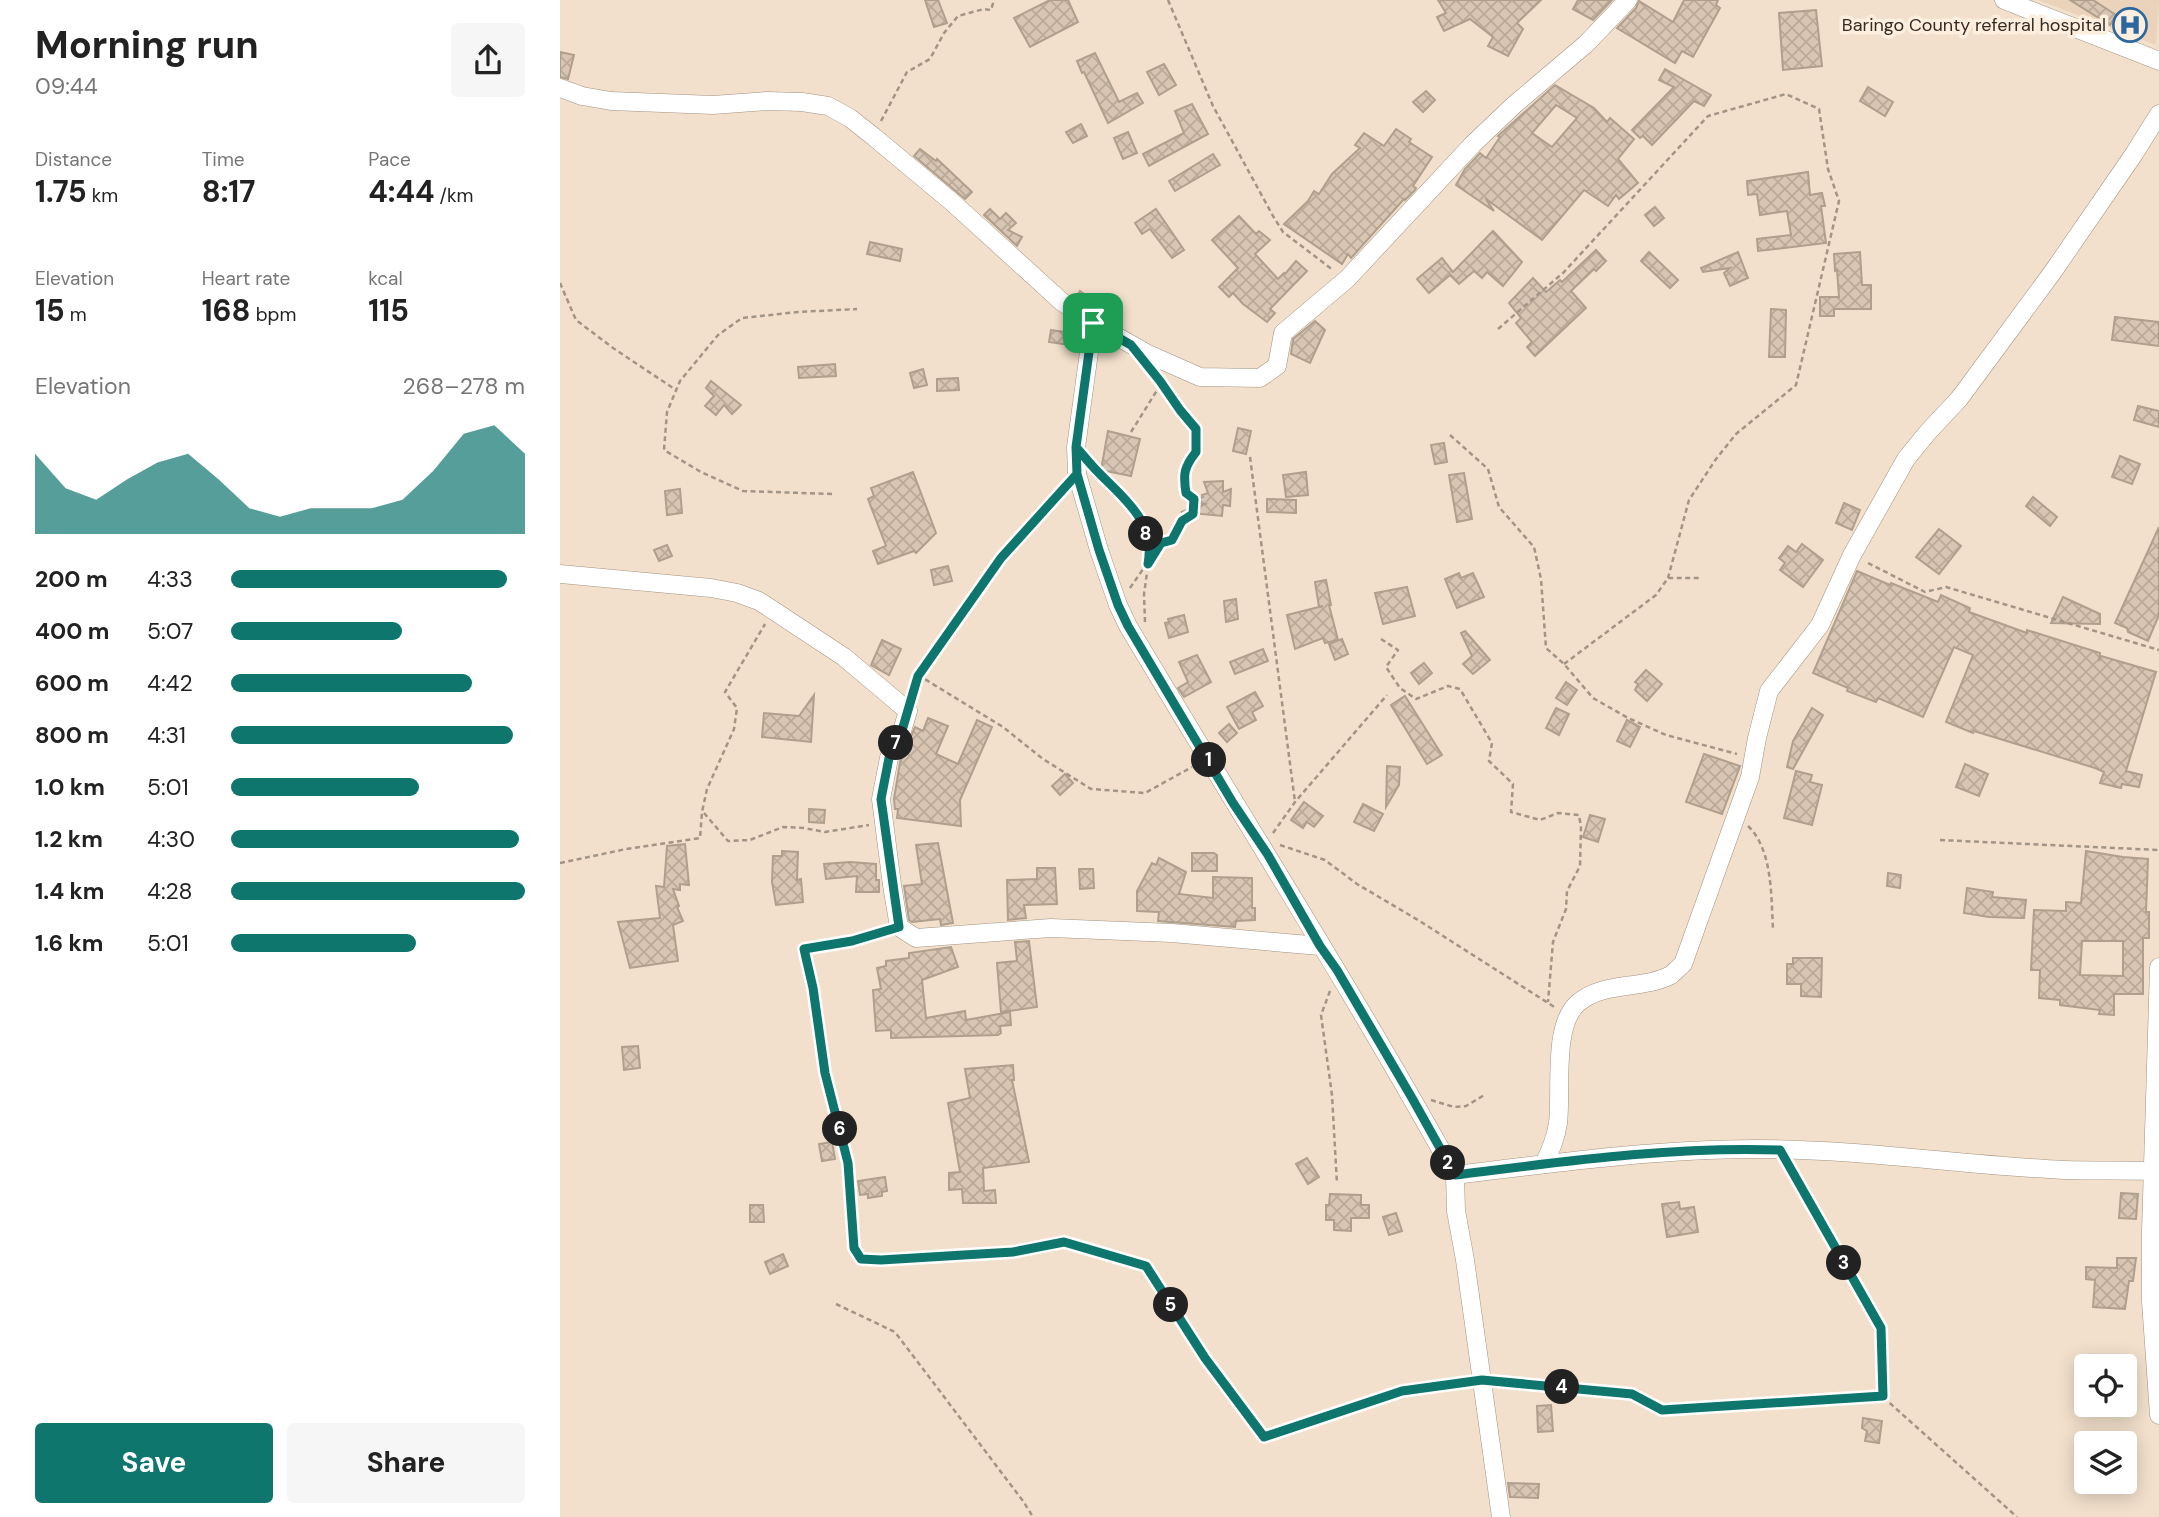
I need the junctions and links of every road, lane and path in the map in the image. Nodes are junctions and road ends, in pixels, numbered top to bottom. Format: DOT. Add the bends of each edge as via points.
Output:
graph roads {
  1 [pos="994,0"];
  2 [pos="1168,0"];
  3 [pos="1628,0"];
  4 [pos="2004,0"];
  5 [pos="2159,61"];
  6 [pos="560,88"];
  7 [pos="2159,114"];
  8 [pos="874,137"];
  9 [pos="1347,279"];
  10 [pos="560,283"];
  11 [pos="857,309"];
  12 [pos="1093,323"];
  13 [pos="1498,330"];
  14 [pos="1153,372"];
  15 [pos="1161,383"];
  16 [pos="676,390"];
  17 [pos="1131,432"];
  18 [pos="1450,435"];
  19 [pos="1076,447"];
  20 [pos="1250,457"];
  21 [pos="1077,474"];
  22 [pos="832,494"];
  23 [pos="1852,555"];
  24 [pos="1148,564"];
  25 [pos="560,573"];
  26 [pos="1668,578"];
  27 [pos="1702,578"];
  28 [pos="1118,605"];
  29 [pos="774,609"];
  30 [pos="1145,622"];
  31 [pos="1381,639"];
  32 [pos="2159,650"];
  33 [pos="1564,664"];
  34 [pos="918,676"];
  35 [pos="1387,695"];
  36 [pos="908,711"];
  37 [pos="1207,758"];
  38 [pos="1754,758"];
  39 [pos="1295,802"];
  40 [pos="702,812"];
  41 [pos="1736,815"];
  42 [pos="883,822"];
  43 [pos="1940,840"];
  44 [pos="1273,850"];
  45 [pos="2159,850"];
  46 [pos="560,863"];
  47 [pos="899,927"];
  48 [pos="1773,929"];
  49 [pos="1320,946"];
  50 [pos="2159,967"];
  51 [pos="1337,970"];
  52 [pos="1548,1002"];
  53 [pos="1566,1017"];
  54 [pos="1486,1094"];
  55 [pos="1412,1098"];
  56 [pos="1780,1150"];
  57 [pos="1544,1164"];
  58 [pos="2154,1171"];
  59 [pos="1455,1175"];
  60 [pos="1337,1184"];
  61 [pos="2155,1301"];
  62 [pos="836,1304"];
  63 [pos="1482,1380"];
  64 [pos="1883,1396"];
  65 [pos="2159,1415"];
  66 [pos="1033,1517"];
  67 [pos="1501,1517"];
  68 [pos="2017,1517"];
  1 -- 8 [label="path" via="992,10 958,16 930,59 907,72"];
  2 -- 9 [label="path" via="1213,106 1283,232"];
  3 -- 9 [label="street" via="1586,44 1473,144"];
  4 -- 5 [label="street"];
  6 -- 8 [label="street" via="611,102 767,101 828,106"];
  7 -- 23 [label="street" via="2052,273 1959,399 1906,459"];
  8 -- 12 [label="street" via="1062,302"];
  9 -- 12 [label="street" via="1283,333 1277,366 1261,378 1200,377"];
  10 -- 16 [label="path" via="576,320"];
  11 -- 16 [label="path" via="742,318 718,335"];
  12 -- 19 [label="street"];
  13 -- 26 [label="path" via="1564,272 1708,117 1786,94 1819,109 1828,169 1839,201 1796,385 1716,459 1689,500"];
  14 -- 15 [label="path"];
  15 -- 17 [label="path"];
  15 -- 24 [label="path" via="1196,429 1196,452 1183,475 1186,493 1194,499 1193,514 1182,521 1172,540 1161,543"];
  16 -- 22 [label="path" via="667,412 664,450 743,491"];
  18 -- 33 [label="path" via="1488,469 1499,507 1534,547 1546,649"];
  19 -- 21 [label="street"];
  19 -- 24 [label="path" via="1133,506 1146,529"];
  20 -- 39 [label="path"];
  21 -- 28 [label="street"];
  21 -- 34 [label="path" via="1001,558"];
  23 -- 32 [label="path" via="1925,592 1946,587"];
  23 -- 38 [label="street" via="1820,625 1769,691"];
  24 -- 28 [label="path"];
  24 -- 30 [label="path"];
  25 -- 29 [label="street" via="711,588"];
  26 -- 27 [label="path"];
  26 -- 33 [label="path" via="1656,595"];
  28 -- 37 [label="street"];
  29 -- 36 [label="street" via="844,657"];
  29 -- 40 [label="path" via="725,692 737,708 734,729 707,789"];
  31 -- 52 [label="path" via="1398,650 1385,667 1400,688 1416,699 1448,686 1460,689 1492,743 1489,761 1513,784 1511,812 1540,820 1558,813 1579,815 1580,866 1567,891 1566,909 1553,942"];
  33 -- 38 [label="path" via="1593,698 1628,718 1666,735"];
  34 -- 36 [label="path"];
  34 -- 37 [label="path" via="1003,727 1091,789 1145,793"];
  35 -- 39 [label="path"];
  36 -- 42 [label="street" via="889,758 881,799"];
  37 -- 44 [label="street" via="1233,803"];
  38 -- 41 [label="street"];
  39 -- 44 [label="path" via="1267,841"];
  40 -- 42 [label="path" via="728,841 750,840 783,827 825,832"];
  40 -- 46 [label="path" via="700,838"];
  41 -- 48 [label="path" via="1758,835 1771,880"];
  41 -- 53 [label="street" via="1683,964 1671,975 1595,993 1577,1003"];
  42 -- 47 [label="street"];
  43 -- 45 [label="path"];
  44 -- 49 [label="street"];
  44 -- 52 [label="path" via="1325,860"];
  47 -- 49 [label="street" via="916,939 1051,928"];
  47 -- 63 [label="path" via="804,949 825,1073 848,1163 854,1248 861,1259 1013,1252 1064,1242 1146,1266 1205,1358 1264,1437 1402,1391"];
  49 -- 51 [label="street"];
  50 -- 58 [label="street"];
  51 -- 55 [label="street"];
  51 -- 60 [label="path" via="1321,1015"];
  52 -- 53 [label="path"];
  53 -- 57 [label="street" via="1558,1126"];
  54 -- 55 [label="path" via="1454,1107"];
  55 -- 59 [label="street"];
  56 -- 57 [label="street"];
  56 -- 58 [label="street" via="2065,1170"];
  56 -- 64 [label="path" via="1881,1328"];
  57 -- 59 [label="street"];
  58 -- 61 [label="street"];
  59 -- 63 [label="street" via="1456,1211"];
  61 -- 65 [label="street"];
  62 -- 66 [label="path" via="895,1332"];
  63 -- 64 [label="path" via="1632,1394 1662,1410"];
  63 -- 67 [label="street"];
  64 -- 68 [label="path"];
}
